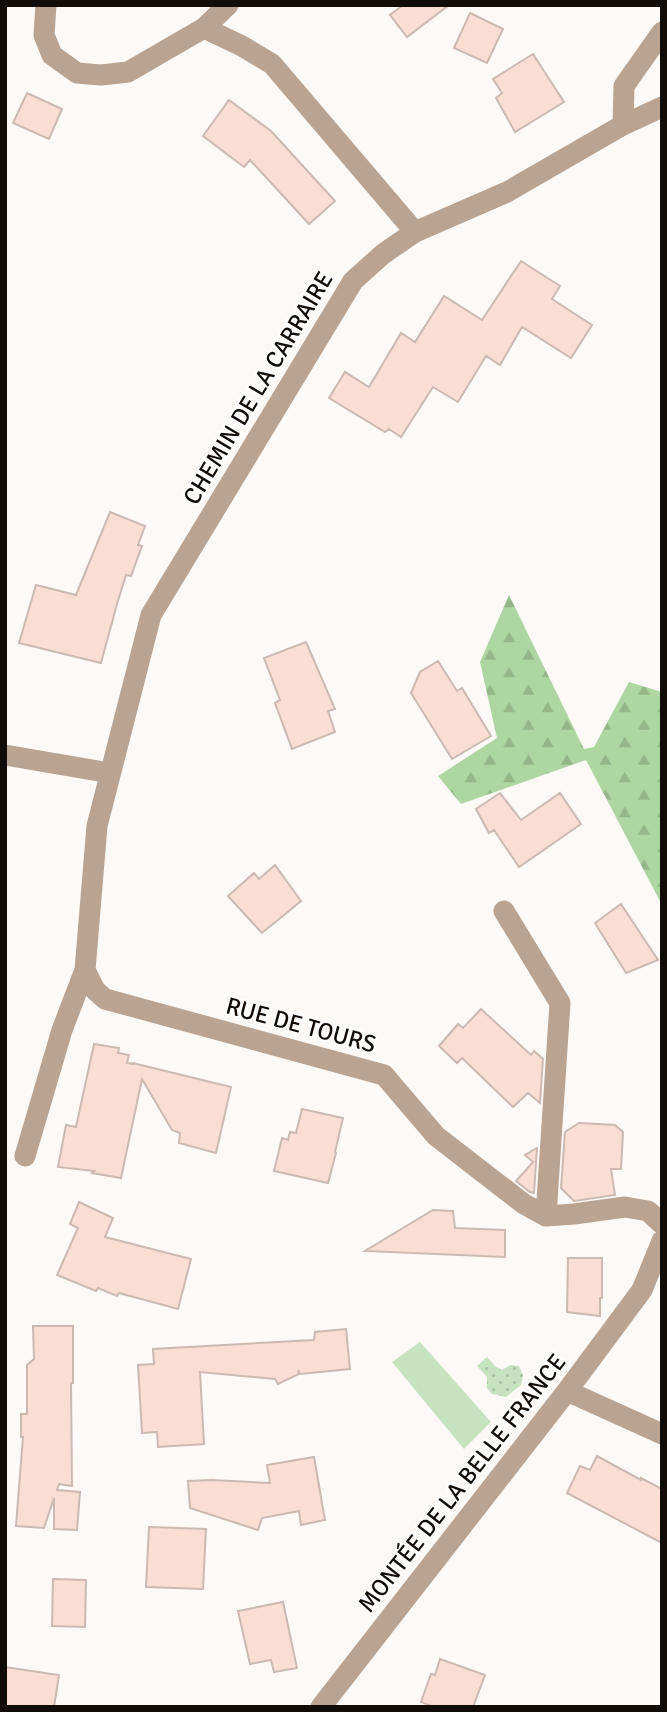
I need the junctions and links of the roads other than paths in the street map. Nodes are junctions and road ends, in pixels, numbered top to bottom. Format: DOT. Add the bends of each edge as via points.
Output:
graph roads {
  1 [pos="46,5"];
  2 [pos="228,5"];
  3 [pos="204,28"];
  4 [pos="662,32"];
  5 [pos="662,107"];
  6 [pos="623,125"];
  7 [pos="415,232"];
  8 [pos="5,755"];
  9 [pos="110,773"];
  10 [pos="504,911"];
  11 [pos="85,970"];
  12 [pos="25,1156"];
  13 [pos="546,1216"];
  14 [pos="662,1224"];
  15 [pos="662,1241"];
  16 [pos="652,1290"];
  17 [pos="566,1391"];
  18 [pos="662,1434"];
  19 [pos="321,1707"];
  1 -- 3 [label="street" via="44,35 52,55 77,73 128,72"];
  2 -- 3 [label="street"];
  3 -- 7 [label="street" via="272,64"];
  4 -- 6 [label="street" via="624,86"];
  5 -- 6 [label="street, CHEMIN DE LA CARRAIRE"];
  6 -- 7 [label="street, CHEMIN DE LA CARRAIRE" via="507,192"];
  7 -- 9 [label="street, CHEMIN DE LA CARRAIRE" via="353,281 151,615"];
  8 -- 9 [label="street"];
  9 -- 11 [label="street" via="97,826"];
  10 -- 13 [label="street" via="560,1003"];
  11 -- 12 [label="street"];
  11 -- 13 [label="street, RUE DE TOURS" via="105,999 384,1075 436,1136"];
  13 -- 14 [label="street" via="625,1207 648,1211"];
  15 -- 16 [label="street"];
  16 -- 17 [label="street, MONTÉE DE LA BELLE FRANCE"];
  17 -- 18 [label="street"];
  17 -- 19 [label="street, MONTÉE DE LA BELLE FRANCE"];
}
